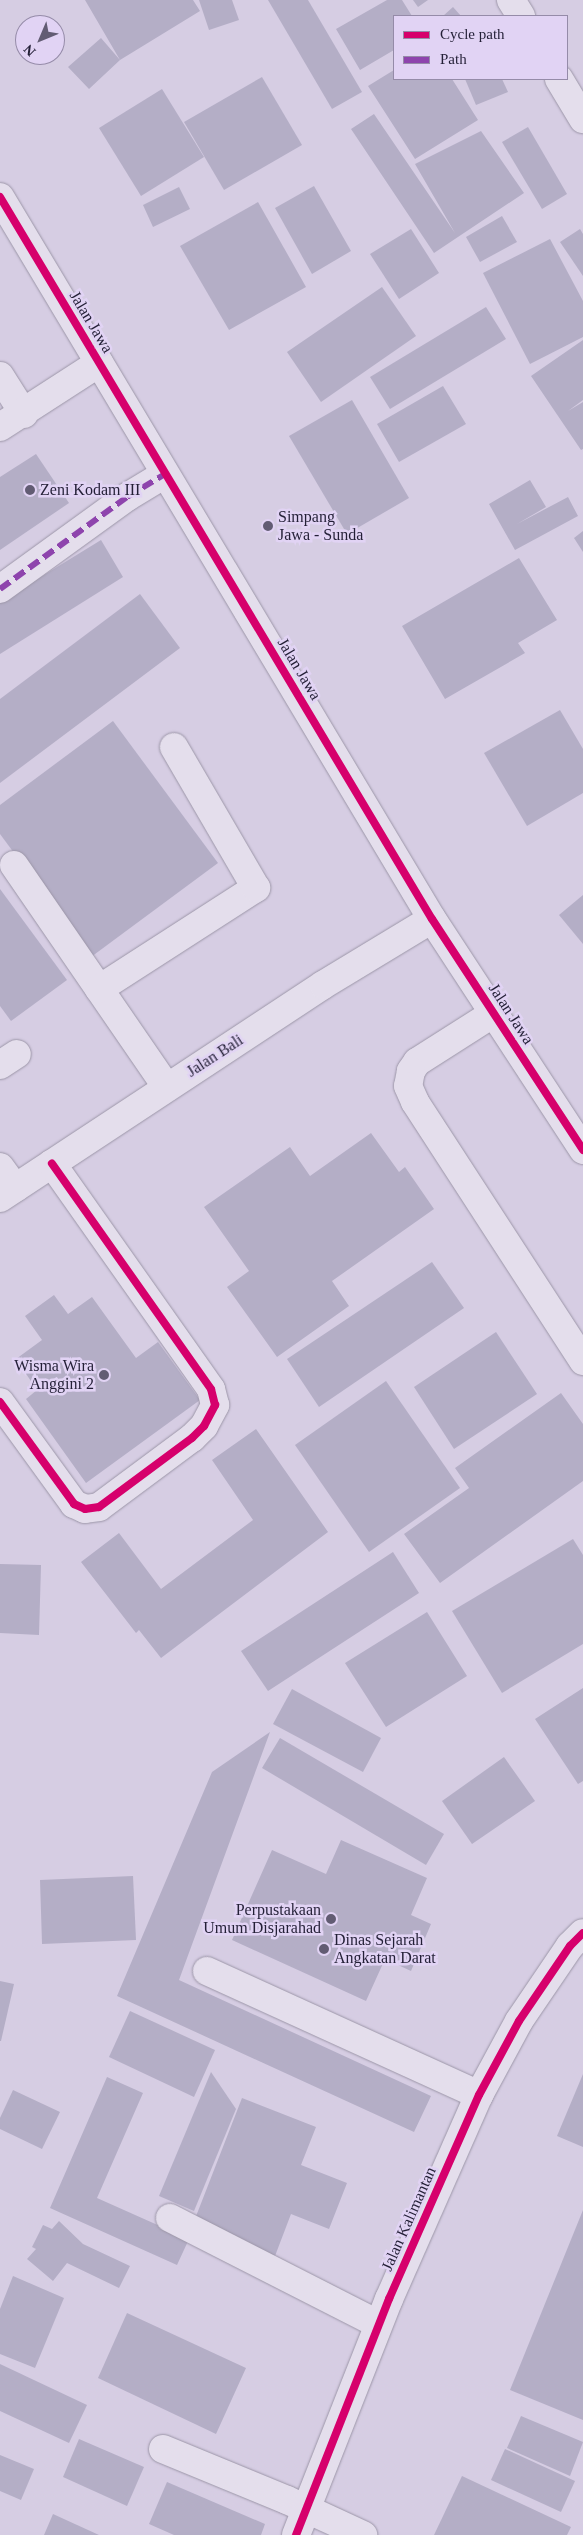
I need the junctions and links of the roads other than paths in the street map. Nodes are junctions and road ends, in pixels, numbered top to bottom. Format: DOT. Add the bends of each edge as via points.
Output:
graph roads {
  1 [pos="511,0"];
  2 [pos="519,15"];
  3 [pos="560,80"];
  4 [pos="583,119"];
  5 [pos="0,198"];
  6 [pos="99,363"];
  7 [pos="0,376"];
  8 [pos="24,414"];
  9 [pos="0,428"];
  10 [pos="165,474"];
  11 [pos="0,589"];
  12 [pos="174,747"];
  13 [pos="14,865"];
  14 [pos="432,919"];
  15 [pos="99,989"];
  16 [pos="494,1014"];
  17 [pos="167,1088"];
  18 [pos="583,1150"];
  19 [pos="52,1164"];
  20 [pos="5,1184"];
  21 [pos="582,1358"];
  22 [pos="0,1402"];
  23 [pos="583,1933"];
  24 [pos="207,1971"];
  25 [pos="479,2095"];
  26 [pos="170,2218"];
  27 [pos="378,2324"];
  28 [pos="163,2448"];
  29 [pos="306,2508"];
  30 [pos="296,2535"];
  31 [pos="363,2535"];
  1 -- 2 [label="street"];
  3 -- 4 [label="street"];
  5 -- 6 [label="street, Jalan Jawa"];
  6 -- 8 [label="street"];
  6 -- 10 [label="street, Jalan Jawa"];
  7 -- 8 [label="street"];
  8 -- 9 [label="street"];
  10 -- 11 [label="street" via="127,497"];
  10 -- 14 [label="street, Jalan Jawa"];
  12 -- 15 [label="street" via="256,888"];
  13 -- 15 [label="street"];
  14 -- 16 [label="street, Jalan Jawa"];
  14 -- 17 [label="street, Jalan Bali" via="323,985"];
  15 -- 17 [label="street"];
  16 -- 18 [label="street, Jalan Jawa"];
  16 -- 21 [label="street" via="417,1062 408,1086 415,1102"];
  17 -- 19 [label="street, Jalan Bali"];
  19 -- 20 [label="street, Jalan Bali"];
  19 -- 22 [label="street" via="211,1389 215,1405 204,1426 192,1438 99,1507 85,1509 74,1504"];
  23 -- 25 [label="street, Jalan Kalimantan" via="570,1946 519,2021"];
  24 -- 25 [label="street"];
  25 -- 27 [label="street, Jalan Kalimantan"];
  26 -- 27 [label="street"];
  27 -- 29 [label="street, Jalan Kalimantan"];
  28 -- 29 [label="street"];
  29 -- 30 [label="street, Jalan Kalimantan"];
  29 -- 31 [label="street"];
}
